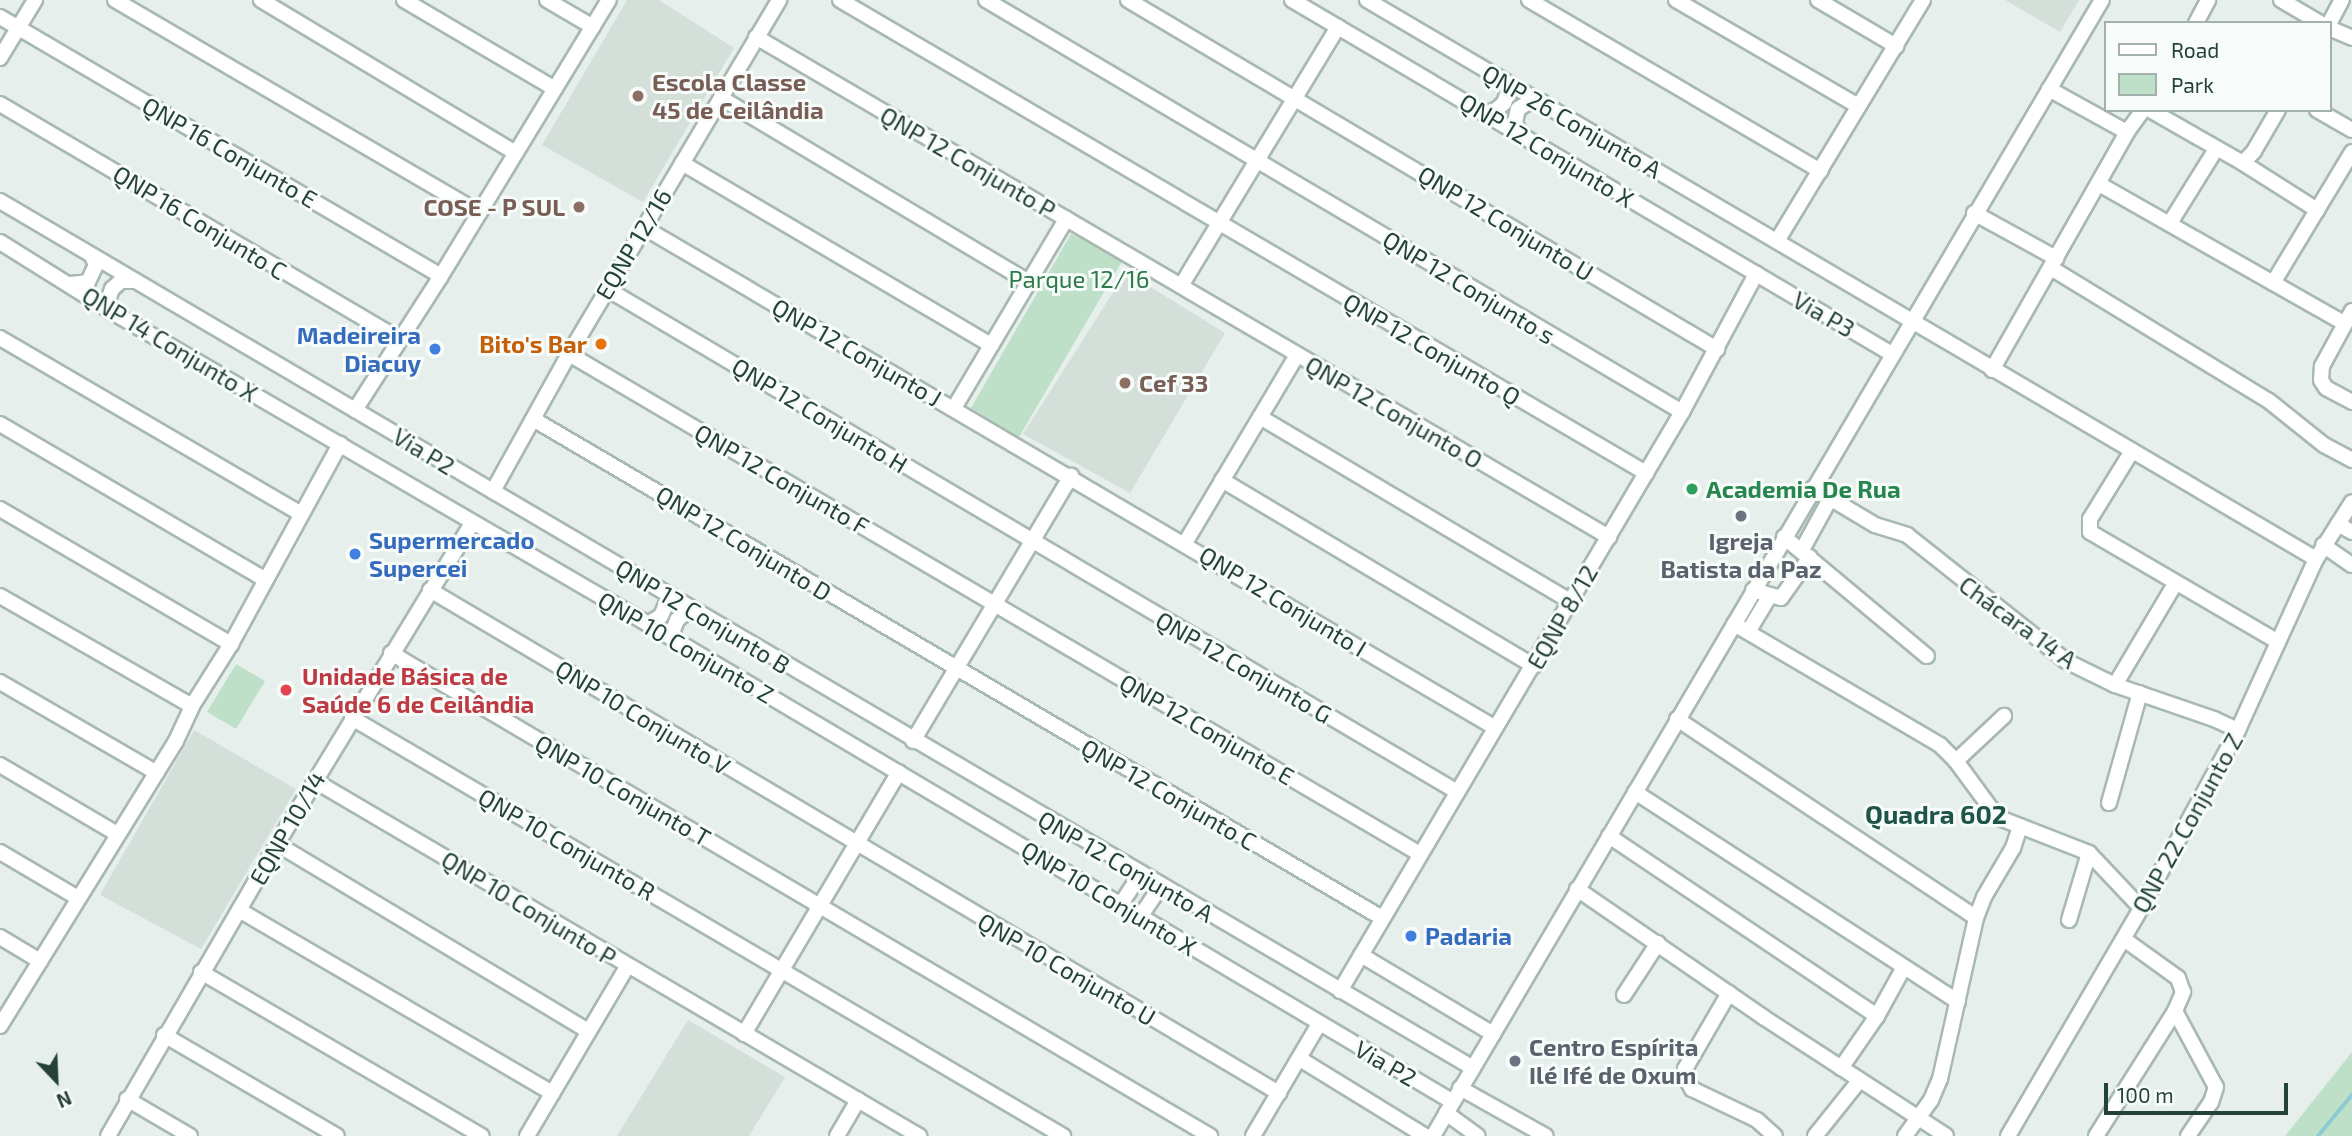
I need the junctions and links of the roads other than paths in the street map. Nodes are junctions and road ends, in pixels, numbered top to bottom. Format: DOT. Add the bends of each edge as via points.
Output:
graph roads {
  1 [pos="35,0"];
  2 [pos="115,0"];
  3 [pos="261,0"];
  4 [pos="404,0"];
  5 [pos="547,0"];
  6 [pos="609,0"];
  7 [pos="779,0"];
  8 [pos="840,0"];
  9 [pos="986,0"];
  10 [pos="1128,0"];
  11 [pos="1292,0"];
  12 [pos="1367,0"];
  13 [pos="1529,0"];
  14 [pos="1676,0"];
  15 [pos="1818,0"];
  16 [pos="1923,0"];
  17 [pos="2102,0"];
  18 [pos="2208,0"];
  19 [pos="2281,0"];
  20 [pos="2342,0"];
  21 [pos="2296,9"];
  22 [pos="0,18"];
  23 [pos="2197,21"];
  24 [pos="2289,21"];
  25 [pos="2317,21"];
  26 [pos="2331,22"];
  27 [pos="593,27"];
  28 [pos="1338,27"];
  29 [pos="2331,27"];
  30 [pos="18,28"];
  31 [pos="756,37"];
  32 [pos="2352,38"];
  33 [pos="1896,46"];
  34 [pos="0,58"];
  35 [pos="1506,82"];
  36 [pos="555,89"];
  37 [pos="2049,89"];
  38 [pos="1294,97"];
  39 [pos="720,98"];
  40 [pos="1542,102"];
  41 [pos="0,104"];
  42 [pos="1858,106"];
  43 [pos="2142,112"];
  44 [pos="2153,112"];
  45 [pos="2277,112"];
  46 [pos="2320,112"];
  47 [pos="1486,113"];
  48 [pos="2352,130"];
  49 [pos="2127,132"];
  50 [pos="1520,134"];
  51 [pos="2216,149"];
  52 [pos="2352,152"];
  53 [pos="516,153"];
  54 [pos="1256,161"];
  55 [pos="682,163"];
  56 [pos="2243,163"];
  57 [pos="1821,171"];
  58 [pos="2099,184"];
  59 [pos="0,201"];
  60 [pos="2317,210"];
  61 [pos="479,213"];
  62 [pos="1974,213"];
  63 [pos="1066,219"];
  64 [pos="2170,223"];
  65 [pos="1218,225"];
  66 [pos="643,226"];
  67 [pos="1777,241"];
  68 [pos="0,242"];
  69 [pos="92,256"];
  70 [pos="2053,263"];
  71 [pos="1756,274"];
  72 [pos="441,275"];
  73 [pos="133,281"];
  74 [pos="1028,282"];
  75 [pos="2273,283"];
  76 [pos="70,284"];
  77 [pos="1181,286"];
  78 [pos="607,289"];
  79 [pos="112,312"];
  80 [pos="2348,317"];
  81 [pos="1911,321"];
  82 [pos="0,338"];
  83 [pos="400,340"];
  84 [pos="991,345"];
  85 [pos="1717,349"];
  86 [pos="569,354"];
  87 [pos="1892,354"];
  88 [pos="1297,355"];
  89 [pos="1992,370"];
  90 [pos="2352,402"];
  91 [pos="954,408"];
  92 [pos="355,410"];
  93 [pos="1682,412"];
  94 [pos="1260,417"];
  95 [pos="533,419"];
  96 [pos="0,424"];
  97 [pos="340,444"];
  98 [pos="2132,451"];
  99 [pos="2350,462"];
  100 [pos="1646,474"];
  101 [pos="1071,476"];
  102 [pos="1222,480"];
  103 [pos="1813,488"];
  104 [pos="492,491"];
  105 [pos="1829,499"];
  106 [pos="2352,502"];
  107 [pos="0,509"];
  108 [pos="301,514"];
  109 [pos="472,523"];
  110 [pos="2338,524"];
  111 [pos="2352,532"];
  112 [pos="1609,537"];
  113 [pos="1784,537"];
  114 [pos="1032,542"];
  115 [pos="1185,543"];
  116 [pos="2323,545"];
  117 [pos="1806,553"];
  118 [pos="2316,559"];
  119 [pos="2352,565"];
  120 [pos="266,580"];
  121 [pos="2175,584"];
  122 [pos="430,590"];
  123 [pos="1753,590"];
  124 [pos="0,596"];
  125 [pos="670,596"];
  126 [pos="1769,597"];
  127 [pos="1570,601"];
  128 [pos="995,604"];
  129 [pos="695,611"];
  130 [pos="648,624"];
  131 [pos="1734,624"];
  132 [pos="1748,632"];
  133 [pos="675,641"];
  134 [pos="2278,642"];
  135 [pos="230,644"];
  136 [pos="391,653"];
  137 [pos="1927,656"];
  138 [pos="1534,666"];
  139 [pos="956,669"];
  140 [pos="0,681"];
  141 [pos="2115,685"];
  142 [pos="2140,693"];
  143 [pos="192,706"];
  144 [pos="2004,716"];
  145 [pos="352,718"];
  146 [pos="1678,719"];
  147 [pos="1494,727"];
  148 [pos="2238,730"];
  149 [pos="913,741"];
  150 [pos="1956,761"];
  151 [pos="0,765"];
  152 [pos="899,772"];
  153 [pos="157,773"];
  154 [pos="315,781"];
  155 [pos="1456,791"];
  156 [pos="1635,792"];
  157 [pos="2109,803"];
  158 [pos="2020,826"];
  159 [pos="117,834"];
  160 [pos="1609,836"];
  161 [pos="277,844"];
  162 [pos="856,845"];
  163 [pos="0,852"];
  164 [pos="2089,853"];
  165 [pos="1420,854"];
  166 [pos="1141,873"];
  167 [pos="1161,886"];
  168 [pos="1577,889"];
  169 [pos="78,898"];
  170 [pos="1121,904"];
  171 [pos="820,905"];
  172 [pos="2141,908"];
  173 [pos="239,910"];
  174 [pos="1140,917"];
  175 [pos="1976,918"];
  176 [pos="1382,919"];
  177 [pos="2069,920"];
  178 [pos="0,937"];
  179 [pos="2124,939"];
  180 [pos="1658,943"];
  181 [pos="1361,955"];
  182 [pos="40,961"];
  183 [pos="627,967"];
  184 [pos="1903,968"];
  185 [pos="782,970"];
  186 [pos="201,972"];
  187 [pos="1340,990"];
  188 [pos="1729,993"];
  189 [pos="1624,995"];
  190 [pos="1958,1002"];
  191 [pos="2175,1010"];
  192 [pos="1877,1016"];
  193 [pos="1319,1024"];
  194 [pos="0,1027"];
  195 [pos="587,1030"];
  196 [pos="744,1034"];
  197 [pos="1493,1034"];
  198 [pos="164,1035"];
  199 [pos="1300,1059"];
  200 [pos="1473,1068"];
  201 [pos="1841,1069"];
  202 [pos="1859,1081"];
  203 [pos="1460,1088"];
  204 [pos="552,1093"];
  205 [pos="1279,1093"];
  206 [pos="127,1099"];
  207 [pos="858,1100"];
  208 [pos="1450,1108"];
  209 [pos="1919,1118"];
  210 [pos="108,1136"];
  211 [pos="190,1136"];
  212 [pos="337,1136"];
  213 [pos="482,1136"];
  214 [pos="527,1136"];
  215 [pos="837,1136"];
  216 [pos="919,1136"];
  217 [pos="1063,1136"];
  218 [pos="1210,1136"];
  219 [pos="1253,1136"];
  220 [pos="1425,1136"];
  221 [pos="1433,1136"];
  222 [pos="1478,1136"];
  223 [pos="1546,1136"];
  224 [pos="1775,1136"];
  225 [pos="1815,1136"];
  226 [pos="1905,1136"];
  227 [pos="1946,1136"];
  228 [pos="2008,1136"];
  229 [pos="2096,1136"];
  230 [pos="2188,1136"];
  1 -- 30 [label="street"];
  2 -- 61 [label="street"];
  3 -- 53 [label="street"];
  4 -- 36 [label="street"];
  5 -- 27 [label="street"];
  6 -- 27 [label="street"];
  7 -- 31 [label="street, EQNP 12/16"];
  8 -- 65 [label="street, QNP 12 Conjunto Q"];
  9 -- 54 [label="street, QNP 12 Conjunto s"];
  10 -- 38 [label="street, QNP 12 Conjunto U"];
  11 -- 28 [label="street, QNP 12 Conjunto X"];
  12 -- 35 [label="street, QNP 26 Conjunto A"];
  13 -- 57 [label="street"];
  14 -- 42 [label="street"];
  15 -- 33 [label="street"];
  16 -- 33 [label="street"];
  17 -- 37 [label="street"];
  18 -- 23 [label="street"];
  19 -- 21 [label="street"];
  20 -- 26 [label="street"];
  21 -- 24 [label="street"];
  21 -- 25 [label="street"];
  22 -- 30 [label="street, QNP 16 Conjunto E"];
  27 -- 36 [label="street"];
  28 -- 38 [label="street"];
  28 -- 47 [label="street, QNP 12 Conjunto X"];
  29 -- 32 [label="street"];
  30 -- 34 [label="street"];
  30 -- 72 [label="street, QNP 16 Conjunto E"];
  31 -- 39 [label="street, EQNP 12/16"];
  31 -- 63 [label="street, QNP 12 Conjunto P"];
  33 -- 42 [label="street"];
  35 -- 40 [label="street, QNP 26 Conjunto A"];
  35 -- 47 [label="street" via="1504,103"];
  36 -- 53 [label="street"];
  37 -- 49 [label="street"];
  37 -- 62 [label="street"];
  38 -- 54 [label="street"];
  38 -- 85 [label="street, QNP 12 Conjunto U"];
  39 -- 55 [label="street, EQNP 12/16"];
  39 -- 74 [label="street"];
  40 -- 50 [label="street" via="1529,102 1518,109 1515,122"];
  40 -- 67 [label="street, QNP 26 Conjunto A"];
  41 -- 83 [label="street, QNP 16 Conjunto C"];
  42 -- 57 [label="street"];
  43 -- 49 [label="street"];
  44 -- 51 [label="street"];
  45 -- 56 [label="street"];
  46 -- 48 [label="street"];
  47 -- 50 [label="street, QNP 12 Conjunto X"];
  49 -- 58 [label="street"];
  50 -- 71 [label="street, QNP 12 Conjunto X"];
  51 -- 56 [label="street"];
  51 -- 64 [label="street"];
  52 -- 60 [label="street"];
  53 -- 61 [label="street"];
  54 -- 65 [label="street"];
  54 -- 93 [label="street, QNP 12 Conjunto s"];
  55 -- 66 [label="street, EQNP 12/16"];
  55 -- 84 [label="street"];
  56 -- 60 [label="street"];
  57 -- 67 [label="street"];
  58 -- 64 [label="street"];
  58 -- 70 [label="street"];
  59 -- 69 [label="street, Via P2"];
  60 -- 75 [label="street"];
  61 -- 72 [label="street"];
  62 -- 70 [label="street"];
  62 -- 81 [label="street"];
  63 -- 74 [label="street"];
  63 -- 77 [label="street, QNP 12 Conjunto P"];
  64 -- 75 [label="street"];
  65 -- 77 [label="street"];
  65 -- 100 [label="street, QNP 12 Conjunto Q"];
  66 -- 78 [label="street, EQNP 12/16"];
  66 -- 91 [label="street, QNP 12 Conjunto J"];
  67 -- 81 [label="street, Via P3"];
  68 -- 76 [label="street, QNP 14 Conjunto X"];
  69 -- 73 [label="street, Via P2"];
  69 -- 76 [label="street" via="94,274 80,285"];
  70 -- 89 [label="street"];
  70 -- 99 [label="street" via="2269,401"];
  71 -- 85 [label="street, EQNP 8/12"];
  71 -- 87 [label="street, Via P3"];
  72 -- 83 [label="street"];
  73 -- 79 [label="street" via="121,281 112,289 108,301"];
  73 -- 92 [label="street, Via P2"];
  74 -- 84 [label="street"];
  75 -- 80 [label="street"];
  76 -- 79 [label="street, QNP 14 Conjunto X"];
  77 -- 88 [label="street, QNP 12 Conjunto O"];
  78 -- 86 [label="street, EQNP 12/16"];
  78 -- 114 [label="street, QNP 12 Conjunto H"];
  79 -- 97 [label="street, QNP 14 Conjunto X"];
  80 -- 90 [label="street" via="2322,366 2322,384"];
  81 -- 87 [label="street"];
  81 -- 89 [label="street, Via P3"];
  82 -- 108 [label="street"];
  83 -- 92 [label="street"];
  84 -- 91 [label="street"];
  85 -- 93 [label="street, EQNP 8/12"];
  86 -- 95 [label="street, EQNP 12/16"];
  86 -- 128 [label="street, QNP 12 Conjunto F"];
  87 -- 103 [label="street"];
  88 -- 94 [label="street"];
  88 -- 112 [label="street, QNP 12 Conjunto O"];
  89 -- 98 [label="street, Via P3"];
  91 -- 101 [label="street, QNP 12 Conjunto J"];
  92 -- 104 [label="street, Via P2"];
  93 -- 100 [label="street, EQNP 8/12"];
  94 -- 102 [label="street"];
  94 -- 127 [label="street"];
  95 -- 104 [label="street, EQNP 12/16"];
  95 -- 139 [label="street, QNP 12 Conjunto D"];
  96 -- 120 [label="street"];
  97 -- 108 [label="street"];
  97 -- 109 [label="street, Via P2"];
  98 -- 118 [label="street, Via P3"];
  98 -- 121 [label="street" via="2090,519 2090,532"];
  100 -- 112 [label="street, EQNP 8/12"];
  101 -- 114 [label="street"];
  101 -- 115 [label="street, QNP 12 Conjunto I"];
  102 -- 115 [label="street"];
  102 -- 138 [label="street"];
  103 -- 105 [label="street, Chácara 14 A"];
  103 -- 113 [label="street"];
  104 -- 125 [label="street, QNP 12 Conjunto B"];
  105 -- 117 [label="street"];
  105 -- 141 [label="street, Chácara 14 A" via="1875,525 1907,535 2053,652"];
  106 -- 110 [label="street, QNP 22 Conjunto Z"];
  107 -- 135 [label="street"];
  108 -- 120 [label="street"];
  109 -- 122 [label="street, EQNP 10/14"];
  109 -- 130 [label="street, QNP 10 Conjunto Z"];
  110 -- 111 [label="street"];
  110 -- 116 [label="street, QNP 22 Conjunto Z"];
  112 -- 127 [label="street, EQNP 8/12"];
  113 -- 117 [label="street"];
  113 -- 123 [label="street"];
  114 -- 128 [label="street"];
  114 -- 155 [label="street, QNP 12 Conjunto G"];
  115 -- 147 [label="street, QNP 12 Conjunto I"];
  116 -- 118 [label="street, QNP 22 Conjunto Z"];
  116 -- 119 [label="street"];
  117 -- 126 [label="street" via="1783,596"];
  117 -- 137 [label="street"];
  118 -- 134 [label="street, QNP 22 Conjunto Z"];
  120 -- 135 [label="street"];
  121 -- 134 [label="street"];
  121 -- 141 [label="street"];
  122 -- 136 [label="street, EQNP 10/14"];
  122 -- 162 [label="street, QNP 10 Conjunto V"];
  123 -- 126 [label="street"];
  123 -- 131 [label="street"];
  124 -- 143 [label="street"];
  125 -- 129 [label="street, QNP 12 Conjunto B"];
  125 -- 130 [label="street" via="666,610"];
  126 -- 132 [label="street"];
  127 -- 138 [label="street, EQNP 8/12"];
  128 -- 139 [label="street"];
  128 -- 165 [label="street, QNP 12 Conjunto E"];
  129 -- 133 [label="street" via="677,620"];
  129 -- 149 [label="street, QNP 12 Conjunto B"];
  130 -- 133 [label="street, QNP 10 Conjunto Z"];
  131 -- 132 [label="street"];
  131 -- 146 [label="street"];
  132 -- 150 [label="street" via="1926,736"];
  133 -- 152 [label="street, QNP 10 Conjunto Z"];
  134 -- 148 [label="street, QNP 22 Conjunto Z"];
  135 -- 143 [label="street"];
  136 -- 145 [label="street, EQNP 10/14"];
  136 -- 171 [label="street, QNP 10 Conjunto T"];
  138 -- 147 [label="street, EQNP 8/12"];
  139 -- 149 [label="street"];
  139 -- 176 [label="street, QNP 12 Conjunto C"];
  140 -- 153 [label="street"];
  141 -- 142 [label="street, Chácara 14 A"];
  142 -- 148 [label="street, Chácara 14 A"];
  142 -- 157 [label="street"];
  143 -- 153 [label="street"];
  144 -- 150 [label="street"];
  145 -- 154 [label="street, EQNP 10/14"];
  145 -- 185 [label="street, QNP 10 Conjunto R"];
  146 -- 156 [label="street"];
  146 -- 175 [label="street"];
  147 -- 155 [label="street, EQNP 8/12"];
  148 -- 172 [label="street, QNP 22 Conjunto Z"];
  149 -- 166 [label="street, QNP 12 Conjunto A"];
  150 -- 158 [label="street" via="1984,803"];
  151 -- 159 [label="street"];
  152 -- 162 [label="street"];
  152 -- 170 [label="street, QNP 10 Conjunto X"];
  153 -- 159 [label="street"];
  154 -- 161 [label="street, EQNP 10/14"];
  154 -- 183 [label="street, QNP 10 Conjunto P"];
  155 -- 165 [label="street, EQNP 8/12"];
  156 -- 160 [label="street"];
  156 -- 184 [label="street"];
  158 -- 164 [label="street"];
  158 -- 175 [label="street"];
  159 -- 169 [label="street"];
  160 -- 168 [label="street"];
  160 -- 192 [label="street"];
  161 -- 173 [label="street, EQNP 10/14"];
  161 -- 195 [label="street"];
  162 -- 171 [label="street"];
  162 -- 205 [label="street, QNP 10 Conjunto U"];
  163 -- 169 [label="street"];
  164 -- 172 [label="street"];
  164 -- 177 [label="street"];
  165 -- 176 [label="street, EQNP 8/12"];
  166 -- 167 [label="street, QNP 12 Conjunto A"];
  166 -- 170 [label="street"];
  167 -- 174 [label="street"];
  167 -- 187 [label="street, QNP 12 Conjunto A"];
  168 -- 180 [label="street"];
  168 -- 197 [label="street"];
  169 -- 182 [label="street"];
  170 -- 174 [label="street, QNP 10 Conjunto X"];
  171 -- 185 [label="street"];
  171 -- 218 [label="street, QNP 10 Conjunto T"];
  172 -- 179 [label="street, QNP 22 Conjunto Z"];
  173 -- 186 [label="street, EQNP 10/14"];
  173 -- 204 [label="street"];
  174 -- 193 [label="street, QNP 10 Conjunto X"];
  175 -- 190 [label="street"];
  176 -- 181 [label="street, EQNP 8/12"];
  178 -- 182 [label="street"];
  179 -- 191 [label="street" via="2178,978 2183,992"];
  179 -- 228 [label="street, QNP 22 Conjunto Z"];
  180 -- 188 [label="street"];
  180 -- 189 [label="street"];
  181 -- 187 [label="street, EQNP 8/12"];
  181 -- 197 [label="street"];
  182 -- 194 [label="street"];
  183 -- 195 [label="street"];
  183 -- 196 [label="street, QNP 10 Conjunto P"];
  184 -- 190 [label="street"];
  184 -- 192 [label="street"];
  185 -- 196 [label="street"];
  185 -- 217 [label="street, QNP 10 Conjunto R"];
  186 -- 198 [label="street, EQNP 10/14"];
  186 -- 213 [label="street"];
  187 -- 200 [label="street, Via P2"];
  188 -- 201 [label="street"];
  188 -- 224 [label="street" via="1685,1076 1692,1089 1757,1120"];
  190 -- 209 [label="street" via="1940,1079"];
  191 -- 229 [label="street"];
  191 -- 230 [label="street" via="2216,1087"];
  192 -- 201 [label="street"];
  193 -- 199 [label="street"];
  193 -- 208 [label="street, Via P2"];
  195 -- 204 [label="street"];
  196 -- 207 [label="street, QNP 10 Conjunto P"];
  197 -- 200 [label="street"];
  198 -- 206 [label="street, EQNP 10/14"];
  198 -- 212 [label="street"];
  199 -- 205 [label="street"];
  199 -- 220 [label="street"];
  200 -- 203 [label="street"];
  201 -- 202 [label="street"];
  202 -- 209 [label="street"];
  202 -- 225 [label="street"];
  203 -- 208 [label="street"];
  203 -- 223 [label="street"];
  204 -- 214 [label="street"];
  205 -- 219 [label="street"];
  206 -- 210 [label="street, EQNP 10/14"];
  206 -- 211 [label="street"];
  207 -- 215 [label="street"];
  207 -- 216 [label="street, QNP 10 Conjunto P"];
  208 -- 221 [label="street"];
  208 -- 222 [label="street, Via P2"];
  209 -- 226 [label="street"];
  209 -- 227 [label="street"];
}
